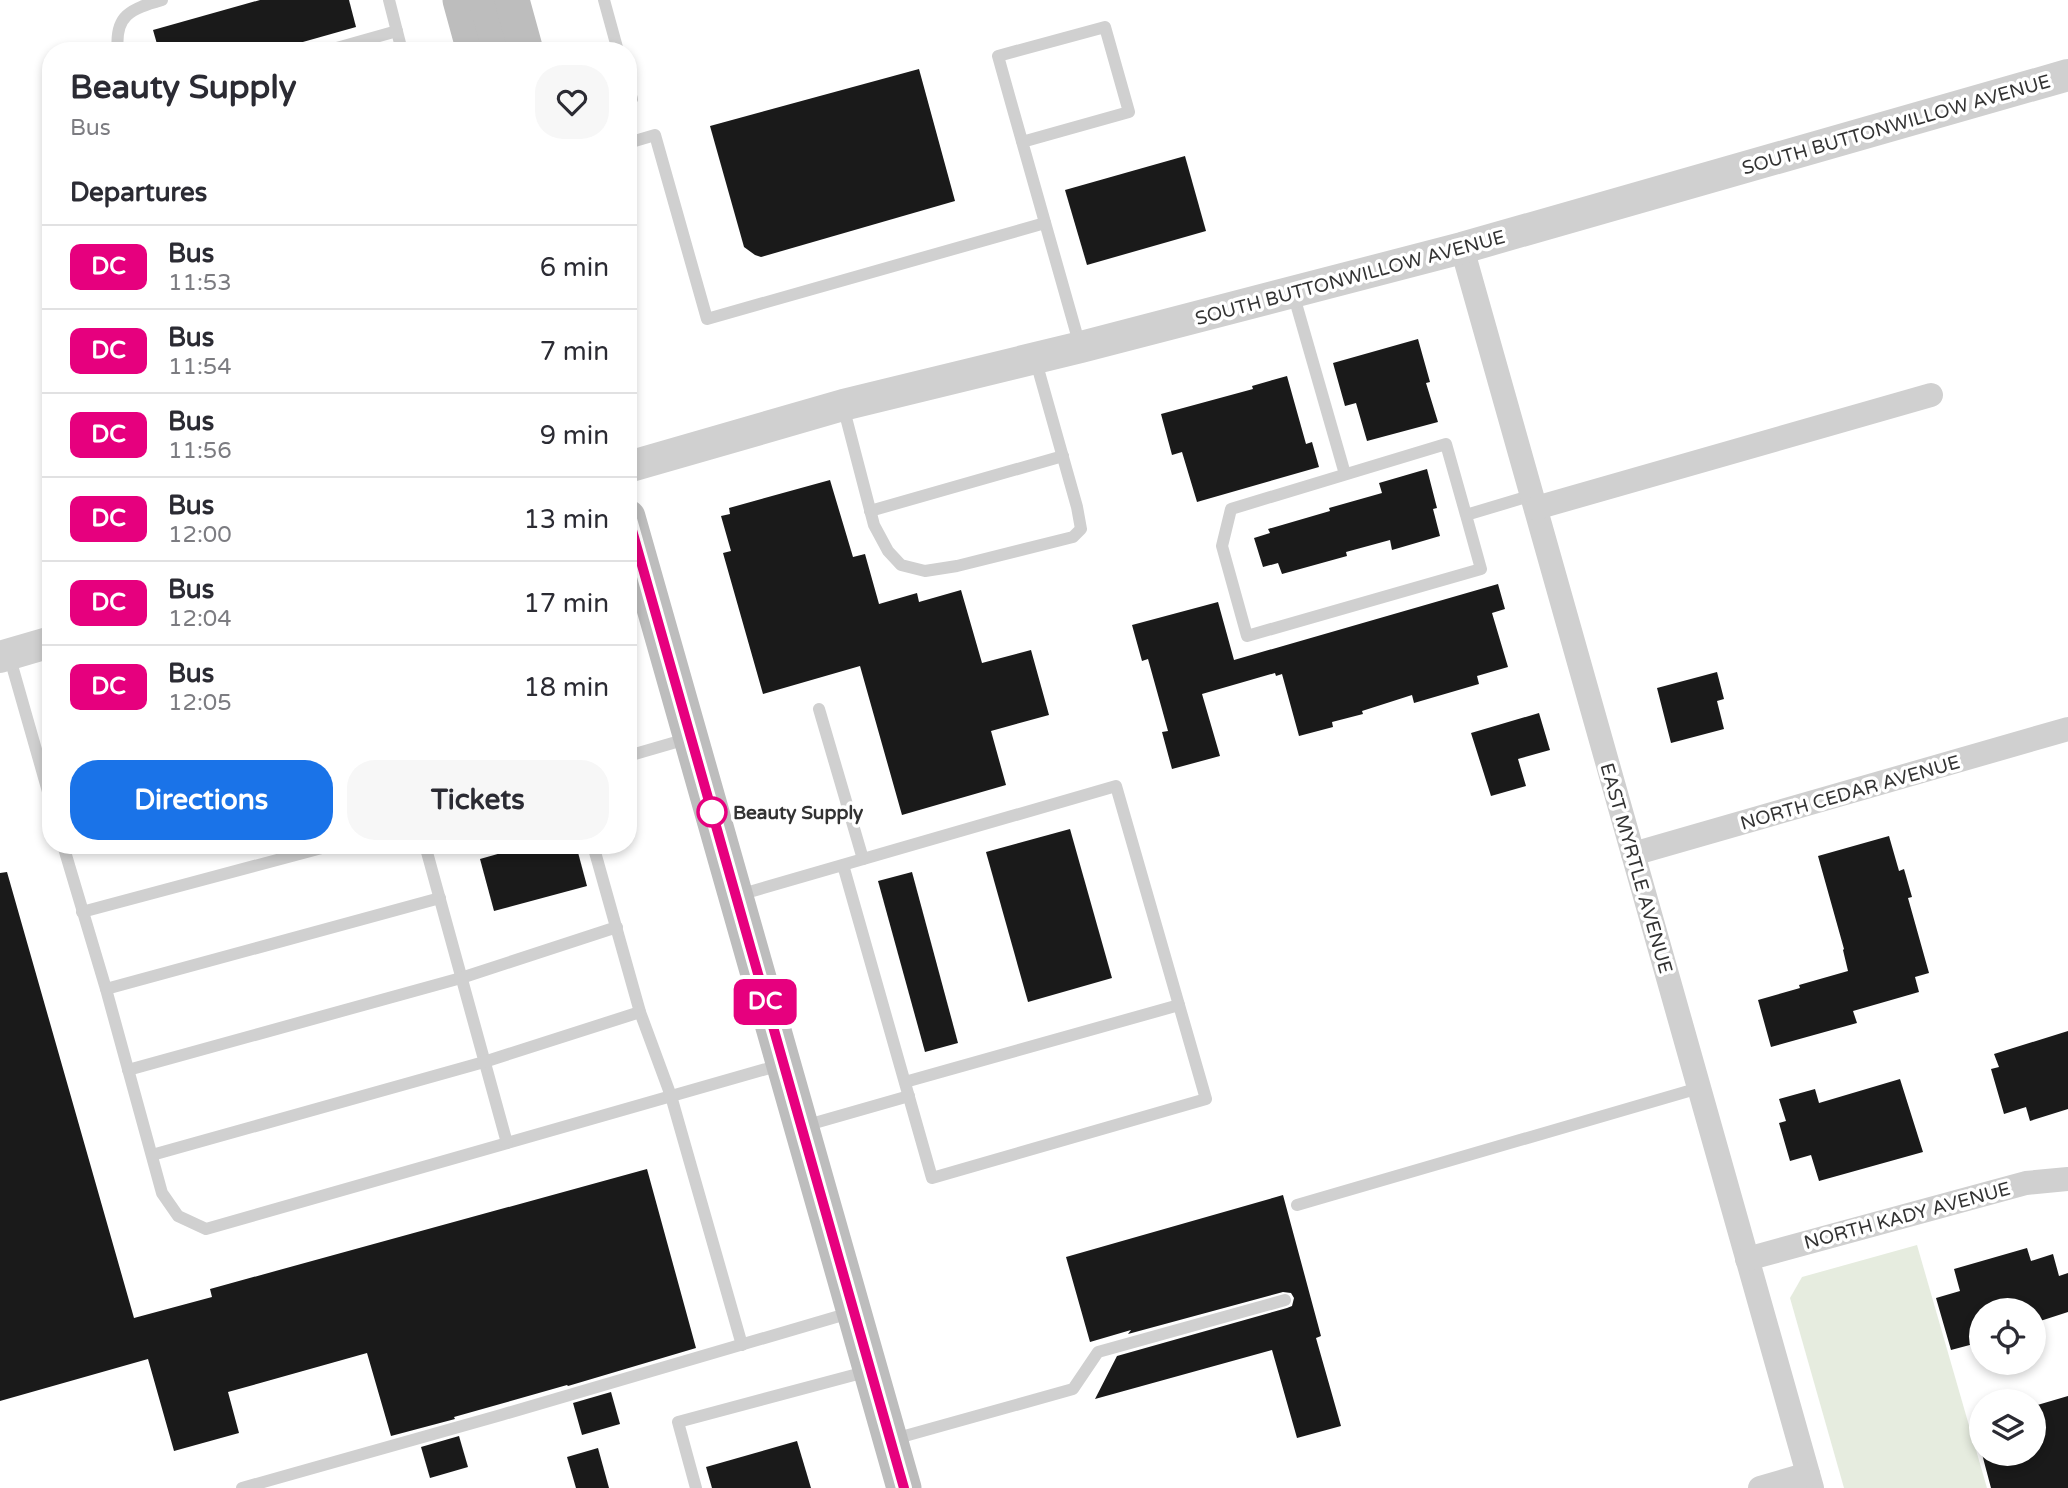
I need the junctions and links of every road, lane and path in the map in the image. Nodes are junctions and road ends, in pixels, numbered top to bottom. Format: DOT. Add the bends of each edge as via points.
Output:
graph roads {
  1 [pos="162,0"];
  2 [pos="389,0"];
  3 [pos="460,0"];
  4 [pos="485,0"];
  5 [pos="512,0"];
  6 [pos="604,0"];
  7 [pos="397,31"];
  8 [pos="117,42"];
  9 [pos="358,42"];
  10 [pos="400,42"];
  11 [pos="472,42"];
  12 [pos="498,42"];
  13 [pos="524,42"];
  14 [pos="616,42"];
  15 [pos="2068,75"];
  16 [pos="637,140"];
  17 [pos="1022,142"];
  18 [pos="1045,223"];
  19 [pos="1462,248"];
  20 [pos="1293,293"];
  21 [pos="1081,347"];
  22 [pos="1035,358"];
  23 [pos="1931,395"];
  24 [pos="843,405"];
  25 [pos="1063,456"];
  26 [pos="637,464"];
  27 [pos="1345,474"];
  28 [pos="1535,502"];
  29 [pos="870,511"];
  30 [pos="1466,515"];
  31 [pos="637,549"];
  32 [pos="42,645"];
  33 [pos="4,656"];
  34 [pos="819,709"];
  35 [pos="2068,729"];
  36 [pos="691,738"];
  37 [pos="42,750"];
  38 [pos="37,751"];
  39 [pos="637,754"];
  40 [pos="42,769"];
  41 [pos="66,854"];
  42 [pos="299,854"];
  43 [pos="428,854"];
  44 [pos="596,854"];
  45 [pos="1633,854"];
  46 [pos="863,859"];
  47 [pos="842,865"];
  48 [pos="735,896"];
  49 [pos="440,898"];
  50 [pos="82,912"];
  51 [pos="617,927"];
  52 [pos="461,978"];
  53 [pos="106,989"];
  54 [pos="1179,1005"];
  55 [pos="640,1012"];
  56 [pos="484,1062"];
  57 [pos="783,1065"];
  58 [pos="128,1070"];
  59 [pos="905,1082"];
  60 [pos="1699,1088"];
  61 [pos="671,1096"];
  62 [pos="909,1096"];
  63 [pos="800,1126"];
  64 [pos="507,1143"];
  65 [pos="152,1155"];
  66 [pos="2068,1179"];
  67 [pos="1297,1205"];
  68 [pos="1747,1259"];
  69 [pos="1285,1300"];
  70 [pos="853,1312"];
  71 [pos="742,1345"];
  72 [pos="869,1371"];
  73 [pos="890,1440"];
  74 [pos="1810,1481"];
  75 [pos="242,1488"];
  76 [pos="696,1488"];
  77 [pos="904,1488"];
  78 [pos="1760,1488"];
  1 -- 8 [label="lane" via="127,13 120,23"];
  2 -- 7 [label="lane"];
  3 -- 11 [label="main road"];
  4 -- 12 [label="main road"];
  5 -- 13 [label="main road"];
  6 -- 14 [label="lane"];
  7 -- 9 [label="lane"];
  7 -- 10 [label="lane"];
  15 -- 19 [label="street, SOUTH BUTTONWILLOW AVENUE"];
  16 -- 18 [label="lane" via="655,135 707,319"];
  17 -- 17 [label="lane" via="998,56 1105,27 1129,113"];
  17 -- 18 [label="lane"];
  18 -- 21 [label="lane"];
  19 -- 20 [label="street, SOUTH BUTTONWILLOW AVENUE"];
  19 -- 28 [label="street, EAST MYRTLE AVENUE"];
  20 -- 21 [label="street, SOUTH BUTTONWILLOW AVENUE"];
  20 -- 27 [label="lane"];
  21 -- 22 [label="street, SOUTH BUTTONWILLOW AVENUE"];
  22 -- 24 [label="street, SOUTH BUTTONWILLOW AVENUE"];
  22 -- 25 [label="lane"];
  23 -- 28 [label="street"];
  24 -- 26 [label="street, SOUTH BUTTONWILLOW AVENUE"];
  24 -- 29 [label="lane"];
  25 -- 29 [label="lane"];
  25 -- 29 [label="lane" via="1081,529 1073,537 925,571 901,565 888,551"];
  27 -- 30 [label="lane" via="1446,444"];
  27 -- 30 [label="lane" via="1231,509 1222,546 1247,636 1481,569"];
  28 -- 30 [label="lane"];
  28 -- 45 [label="street, EAST MYRTLE AVENUE"];
  31 -- 36 [label="main road"];
  32 -- 33 [label="street"];
  33 -- 38 [label="lane"];
  34 -- 46 [label="lane"];
  35 -- 45 [label="street, NORTH CEDAR AVENUE"];
  36 -- 39 [label="lane"];
  36 -- 48 [label="main road"];
  37 -- 38 [label="lane"];
  38 -- 40 [label="lane"];
  41 -- 50 [label="lane"];
  42 -- 50 [label="lane"];
  43 -- 49 [label="lane"];
  44 -- 51 [label="lane"];
  45 -- 60 [label="street, EAST MYRTLE AVENUE"];
  46 -- 47 [label="lane"];
  46 -- 54 [label="lane" via="1116,786"];
  47 -- 48 [label="lane"];
  47 -- 59 [label="lane"];
  48 -- 57 [label="main road"];
  49 -- 52 [label="lane"];
  49 -- 53 [label="lane"];
  50 -- 53 [label="lane"];
  51 -- 52 [label="lane"];
  51 -- 55 [label="lane"];
  52 -- 56 [label="lane"];
  52 -- 58 [label="lane"];
  53 -- 58 [label="lane"];
  54 -- 59 [label="lane"];
  54 -- 62 [label="lane" via="1206,1099 932,1178"];
  55 -- 56 [label="lane"];
  55 -- 61 [label="lane"];
  56 -- 64 [label="lane"];
  56 -- 65 [label="lane"];
  57 -- 61 [label="lane"];
  57 -- 63 [label="main road"];
  58 -- 65 [label="lane"];
  59 -- 62 [label="lane"];
  60 -- 67 [label="lane"];
  60 -- 68 [label="street, EAST MYRTLE AVENUE"];
  61 -- 64 [label="lane"];
  61 -- 71 [label="lane"];
  62 -- 63 [label="lane"];
  63 -- 70 [label="main road"];
  64 -- 65 [label="lane" via="206,1229 178,1216 162,1193"];
  66 -- 68 [label="street, NORTH KADY AVENUE" via="2026,1183"];
  68 -- 74 [label="street, EAST MYRTLE AVENUE"];
  69 -- 73 [label="lane" via="1098,1352 1073,1390"];
  70 -- 71 [label="lane"];
  70 -- 72 [label="main road"];
  71 -- 75 [label="lane"];
  72 -- 73 [label="main road"];
  72 -- 76 [label="lane" via="678,1422"];
  73 -- 77 [label="main road"];
  74 -- 78 [label="street"];
}
